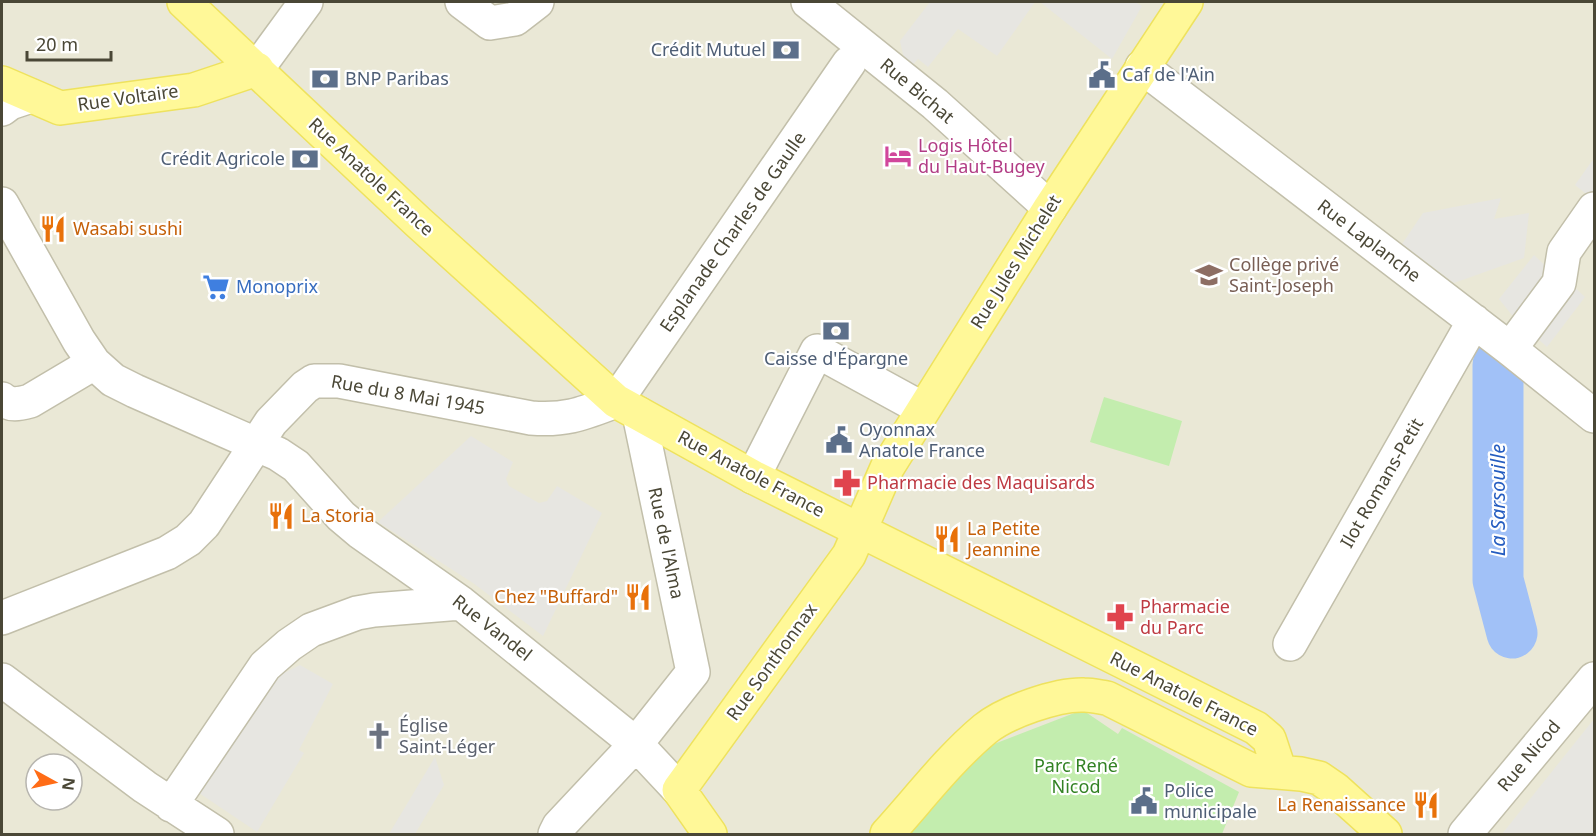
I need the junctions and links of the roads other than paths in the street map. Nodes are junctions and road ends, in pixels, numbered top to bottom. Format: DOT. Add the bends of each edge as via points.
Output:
graph roads {
  1 [pos="183,2"];
  2 [pos="306,2"];
  3 [pos="462,2"];
  4 [pos="537,2"];
  5 [pos="808,2"];
  6 [pos="1185,2"];
  7 [pos="849,63"];
  8 [pos="1142,67"];
  9 [pos="257,69"];
  10 [pos="2,83"];
  11 [pos="16,103"];
  12 [pos="2,204"];
  13 [pos="1050,208"];
  14 [pos="1594,209"];
  15 [pos="1474,321"];
  16 [pos="1510,349"];
  17 [pos="94,363"];
  18 [pos="2,399"];
  19 [pos="628,408"];
  20 [pos="923,410"];
  21 [pos="1594,416"];
  22 [pos="256,444"];
  23 [pos="753,477"];
  24 [pos="860,530"];
  25 [pos="461,603"];
  26 [pos="2,618"];
  27 [pos="1290,644"];
  28 [pos="1594,679"];
  29 [pos="2,680"];
  30 [pos="636,744"];
  31 [pos="1280,772"];
  32 [pos="679,790"];
  33 [pos="171,805"];
  34 [pos="217,834"];
  35 [pos="555,834"];
  36 [pos="710,834"];
  37 [pos="887,834"];
  38 [pos="1385,834"];
  39 [pos="1465,834"];
  1 -- 9 [label="main road, Rue Anatole France"];
  2 -- 9 [label="street"];
  3 -- 4 [label="street" via="490,23 515,19"];
  5 -- 13 [label="street, Rue Bichat" via="934,104"];
  6 -- 8 [label="main road, Rue Jules Michelet"];
  7 -- 19 [label="street, Esplanade Charles de Gaulle"];
  8 -- 13 [label="main road, Rue Jules Michelet"];
  8 -- 15 [label="street, Rue Laplanche"];
  9 -- 11 [label="main road, Rue Voltaire" via="194,90 60,108"];
  9 -- 19 [label="main road, Rue Anatole France" via="418,222"];
  10 -- 11 [label="main road, Rue Voltaire"];
  12 -- 17 [label="street, Rue Vandel"];
  13 -- 20 [label="main road, Rue Jules Michelet"];
  14 -- 16 [label="street" via="1564,252 1558,283"];
  15 -- 16 [label="street, Rue Laplanche"];
  15 -- 27 [label="street, Ilot Romans-Petit"];
  16 -- 21 [label="street, Rue Laplanche"];
  17 -- 18 [label="street" via="30,401 18,404"];
  17 -- 22 [label="street, Rue Vandel" via="113,380 135,391"];
  19 -- 22 [label="street, Rue du 8 Mai 1945" via="554,420 339,381 314,381 271,422"];
  19 -- 23 [label="main road, Rue Anatole France"];
  19 -- 30 [label="street, Rue de l'Alma" via="693,672"];
  20 -- 23 [label="street" via="817,351"];
  20 -- 24 [label="main road, Rue Jules Michelet" via="887,468"];
  22 -- 25 [label="street, Rue Vandel" via="296,466 360,532"];
  22 -- 26 [label="street, Rue du 8 Mai 1945" via="204,524 188,540 167,553"];
  23 -- 24 [label="main road, Rue Anatole France"];
  24 -- 31 [label="main road, Rue Anatole France" via="1256,728 1269,739"];
  24 -- 32 [label="main road, Rue Sonthonnax" via="849,555"];
  25 -- 30 [label="street, Rue Vandel"];
  25 -- 33 [label="street" via="357,613 311,630 289,645 265,666"];
  28 -- 39 [label="street, Rue Nicod"];
  29 -- 33 [label="street"];
  30 -- 32 [label="street, Rue Vandel"];
  30 -- 35 [label="street"];
  31 -- 37 [label="main road" via="1251,770 1107,698 1083,694 1017,711 986,729"];
  31 -- 38 [label="main road" via="1319,778"];
  32 -- 36 [label="main road, Rue Vandel"];
  33 -- 34 [label="street"];
}
